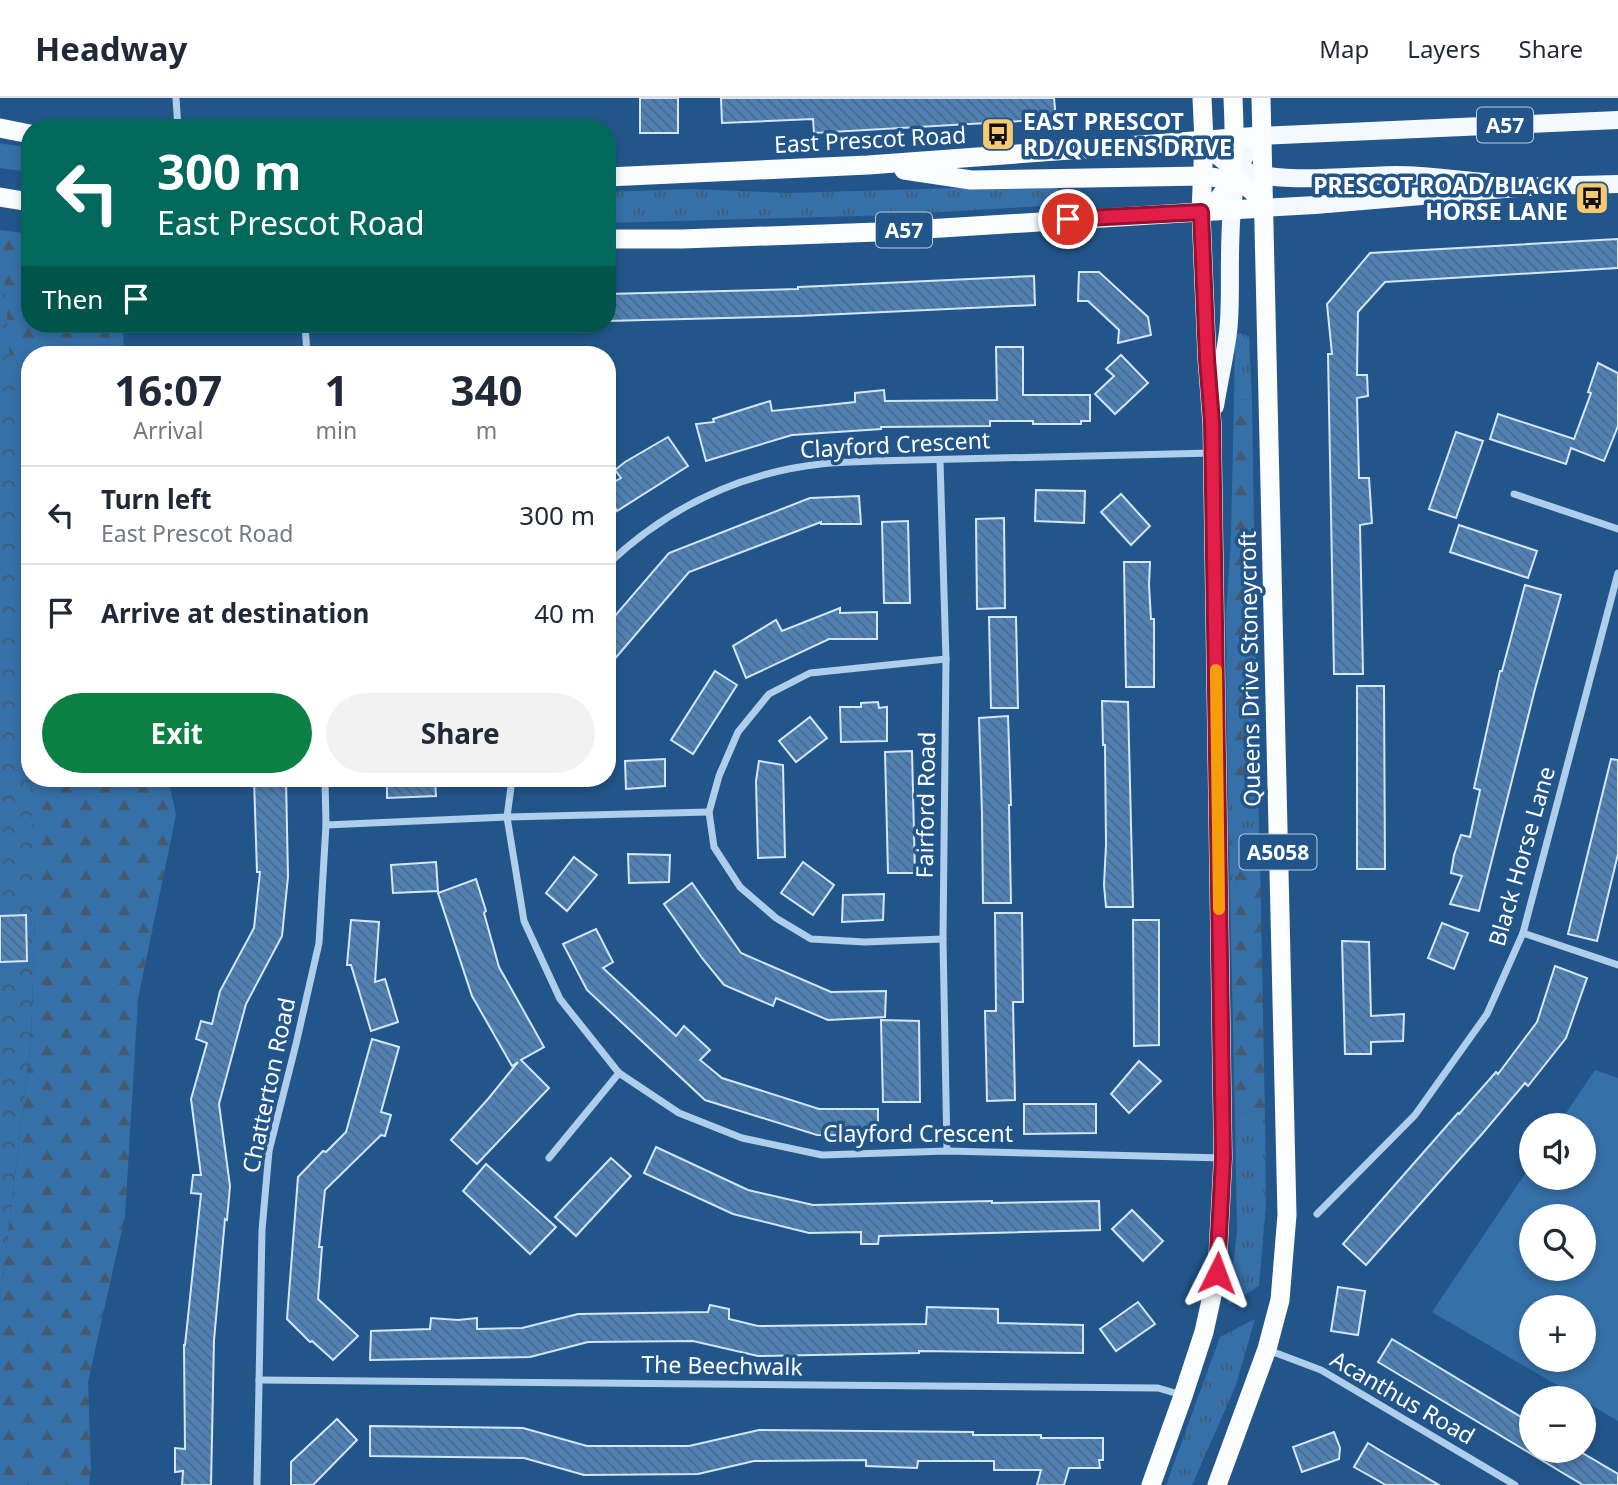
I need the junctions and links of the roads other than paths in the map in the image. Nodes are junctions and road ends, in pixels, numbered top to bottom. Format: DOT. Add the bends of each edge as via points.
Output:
graph roads {
  1 [pos="176,98"];
  2 [pos="1202,98"];
  3 [pos="1233,98"];
  4 [pos="1261,98"];
  5 [pos="177,119"];
  6 [pos="1618,120"];
  7 [pos="0,128"];
  8 [pos="21,132"];
  9 [pos="1261,136"];
  10 [pos="1234,138"];
  11 [pos="1203,141"];
  12 [pos="867,165"];
  13 [pos="1234,174"];
  14 [pos="1262,175"];
  15 [pos="1203,176"];
  16 [pos="616,177"];
  17 [pos="1618,184"];
  18 [pos="1540,186"];
  19 [pos="0,197"];
  20 [pos="21,200"];
  21 [pos="1263,208"];
  22 [pos="1233,209"];
  23 [pos="1201,212"];
  24 [pos="616,239"];
  25 [pos="1212,422"];
  26 [pos="1212,453"];
  27 [pos="940,460"];
  28 [pos="1514,494"];
  29 [pos="1618,529"];
  30 [pos="616,556"];
  31 [pos="1618,573"];
  32 [pos="946,659"];
  33 [pos="325,787"];
  34 [pos="511,787"];
  35 [pos="709,812"];
  36 [pos="507,817"];
  37 [pos="326,825"];
  38 [pos="1523,933"];
  39 [pos="943,939"];
  40 [pos="1618,965"];
  41 [pos="619,1073"];
  42 [pos="947,1151"];
  43 [pos="549,1158"];
  44 [pos="1223,1158"];
  45 [pos="1317,1214"];
  46 [pos="1267,1349"];
  47 [pos="259,1380"];
  48 [pos="1184,1396"];
  49 [pos="1223,1466"];
  50 [pos="257,1485"];
  51 [pos="1150,1485"];
  52 [pos="1212,1485"];
  53 [pos="1217,1485"];
  54 [pos="1515,1485"];
  1 -- 5 [label="street"];
  2 -- 11 [label="highway, A5058"];
  3 -- 10 [label="highway"];
  4 -- 9 [label="highway, A5058"];
  6 -- 9 [label="main road, A57"];
  7 -- 8 [label="highway"];
  9 -- 10 [label="highway, East Prescot Road / A57"];
  9 -- 13 [label="main road"];
  9 -- 14 [label="highway, Queens Drive Stoneycroft / A5058"];
  10 -- 11 [label="highway, East Prescot Road / A57"];
  10 -- 13 [label="highway"];
  11 -- 12 [label="highway, East Prescot Road / A57"];
  11 -- 13 [label="main road"];
  11 -- 15 [label="highway, A5058"];
  12 -- 15 [label="highway" via="971,180"];
  12 -- 16 [label="highway, East Prescot Road / A57"];
  13 -- 14 [label="main road"];
  13 -- 15 [label="highway"];
  13 -- 21 [label="highway" via="1256,194"];
  13 -- 22 [label="main road"];
  13 -- 23 [label="highway" via="1219,198"];
  14 -- 18 [label="main road" via="1399,175"];
  14 -- 21 [label="highway, Queens Drive Stoneycroft / A5058"];
  15 -- 23 [label="highway, A5058"];
  17 -- 18 [label="main road, A57"];
  18 -- 21 [label="main road, A57"];
  19 -- 20 [label="highway"];
  21 -- 22 [label="highway, A57"];
  21 -- 46 [label="highway, Queens Drive Stoneycroft / A5058" via="1287,1215 1282,1289"];
  22 -- 23 [label="highway, A57"];
  22 -- 25 [label="main road" via="1229,330"];
  23 -- 24 [label="highway, A57" via="878,232"];
  23 -- 25 [label="highway, Queens Drive Stoneycroft / A5058"];
  25 -- 26 [label="highway, Queens Drive Stoneycroft / A5058"];
  26 -- 27 [label="street, Clayford Crescent"];
  26 -- 44 [label="highway, Queens Drive Stoneycroft / A5058"];
  27 -- 30 [label="street, Clayford Crescent" via="823,463 755,476 684,506"];
  27 -- 32 [label="street, Fairford Road"];
  28 -- 29 [label="street"];
  31 -- 38 [label="street, Black Horse Lane"];
  32 -- 35 [label="street" via="810,673 769,694 738,732"];
  32 -- 39 [label="street, Fairford Road"];
  33 -- 37 [label="street, Chatterton Road"];
  34 -- 36 [label="street, Clayford Crescent"];
  35 -- 36 [label="street"];
  35 -- 39 [label="street" via="714,847 740,887 776,919 811,939"];
  36 -- 37 [label="street"];
  36 -- 41 [label="street, Clayford Crescent" via="523,921 560,999"];
  37 -- 47 [label="street, Chatterton Road" via="319,943 269,1151 262,1230"];
  38 -- 40 [label="street"];
  38 -- 45 [label="street, Black Horse Lane" via="1487,1014 1415,1115"];
  39 -- 42 [label="street, Fairford Road"];
  41 -- 42 [label="street, Clayford Crescent" via="679,1113 742,1138 822,1155"];
  41 -- 43 [label="street"];
  42 -- 44 [label="street, Clayford Crescent"];
  44 -- 48 [label="highway, Queens Drive Stoneycroft / A5058" via="1217,1273"];
  46 -- 49 [label="highway, Queens Drive Stoneycroft / A5058"];
  46 -- 54 [label="street, Acanthus Road" via="1331,1376"];
  47 -- 48 [label="street, The Beechwalk" via="1158,1388"];
  47 -- 50 [label="street, Chatterton Road"];
  48 -- 51 [label="highway, Queens Drive Stoneycroft / A5058"];
  49 -- 52 [label="street"];
  49 -- 53 [label="highway, Queens Drive Stoneycroft / A5058"];
}
